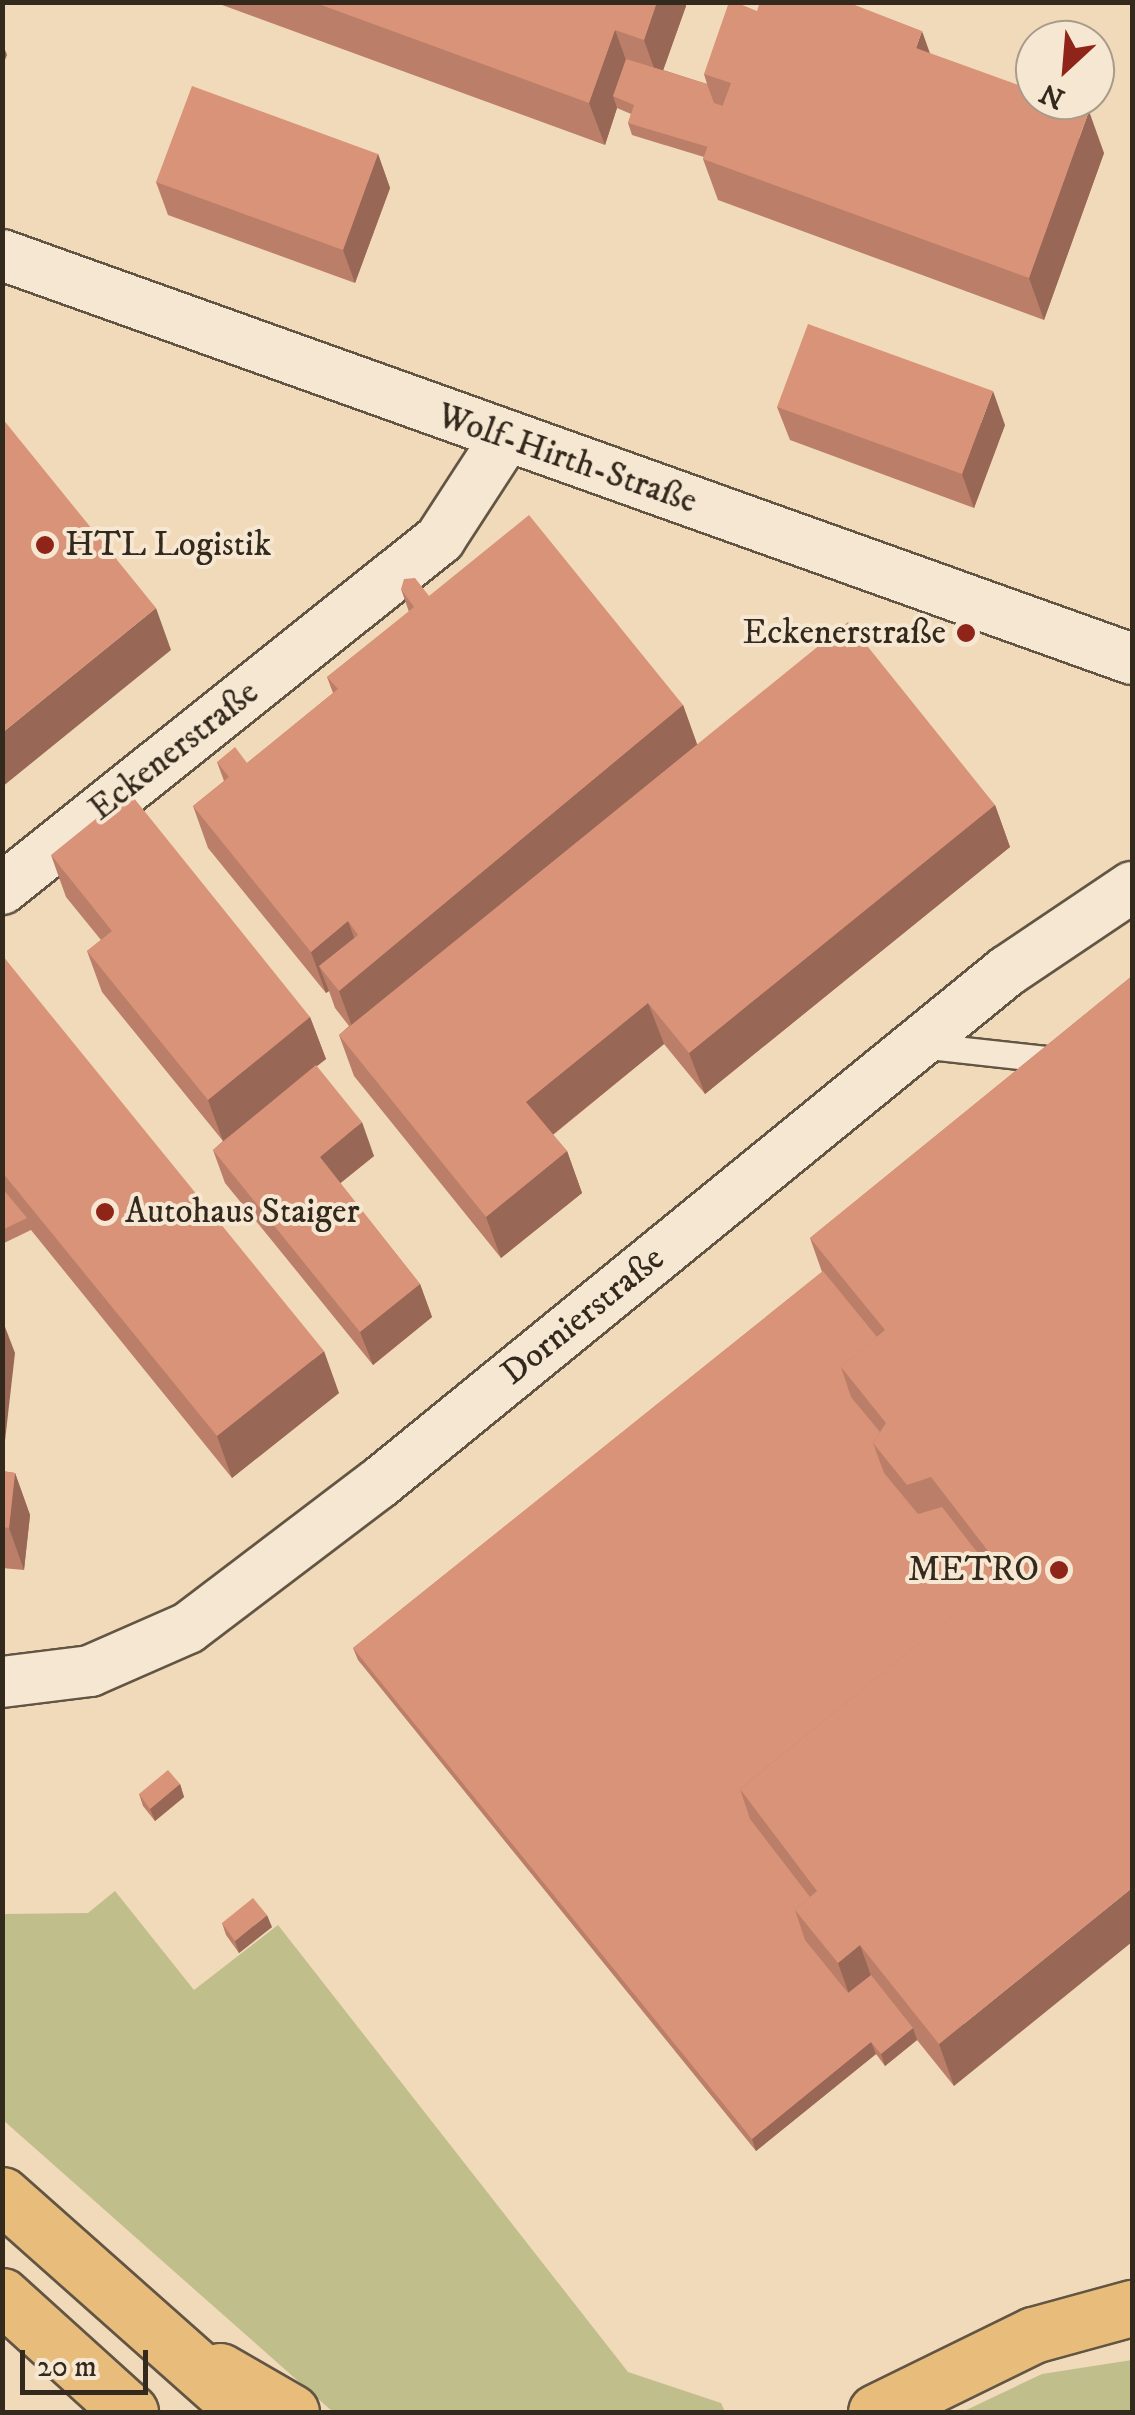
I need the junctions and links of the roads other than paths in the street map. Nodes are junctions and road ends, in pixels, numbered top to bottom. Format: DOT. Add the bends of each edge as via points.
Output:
graph roads {
  1 [pos="2,254"];
  2 [pos="505,439"];
  3 [pos="1132,659"];
  4 [pos="1132,887"];
  5 [pos="2,889"];
  6 [pos="1090,1038"];
  7 [pos="919,1045"];
  8 [pos="2,1682"];
  9 [pos="2,2194"];
  10 [pos="2,2296"];
  11 [pos="1132,2308"];
  12 [pos="162,2336"];
  13 [pos="1132,2346"];
  14 [pos="130,2412"];
  15 [pos="246,2412"];
  16 [pos="291,2412"];
  17 [pos="876,2412"];
  18 [pos="937,2412"];
  1 -- 2 [label="street, Wolf-Hirth-Straße"];
  2 -- 3 [label="street, Wolf-Hirth-Straße"];
  2 -- 5 [label="street, Eckenerstraße" via="440,539"];
  4 -- 7 [label="street, Dornierstraße" via="1038,947"];
  6 -- 7 [label="lane" via="1061,1062"];
  7 -- 8 [label="street, Dornierstraße" via="378,1484 188,1628 90,1672"];
  9 -- 12 [label="highway"];
  10 -- 14 [label="highway"];
  11 -- 17 [label="highway" via="1033,2335"];
  12 -- 15 [label="highway"];
  12 -- 16 [label="highway"];
  13 -- 18 [label="highway" via="1050,2357"];
}
